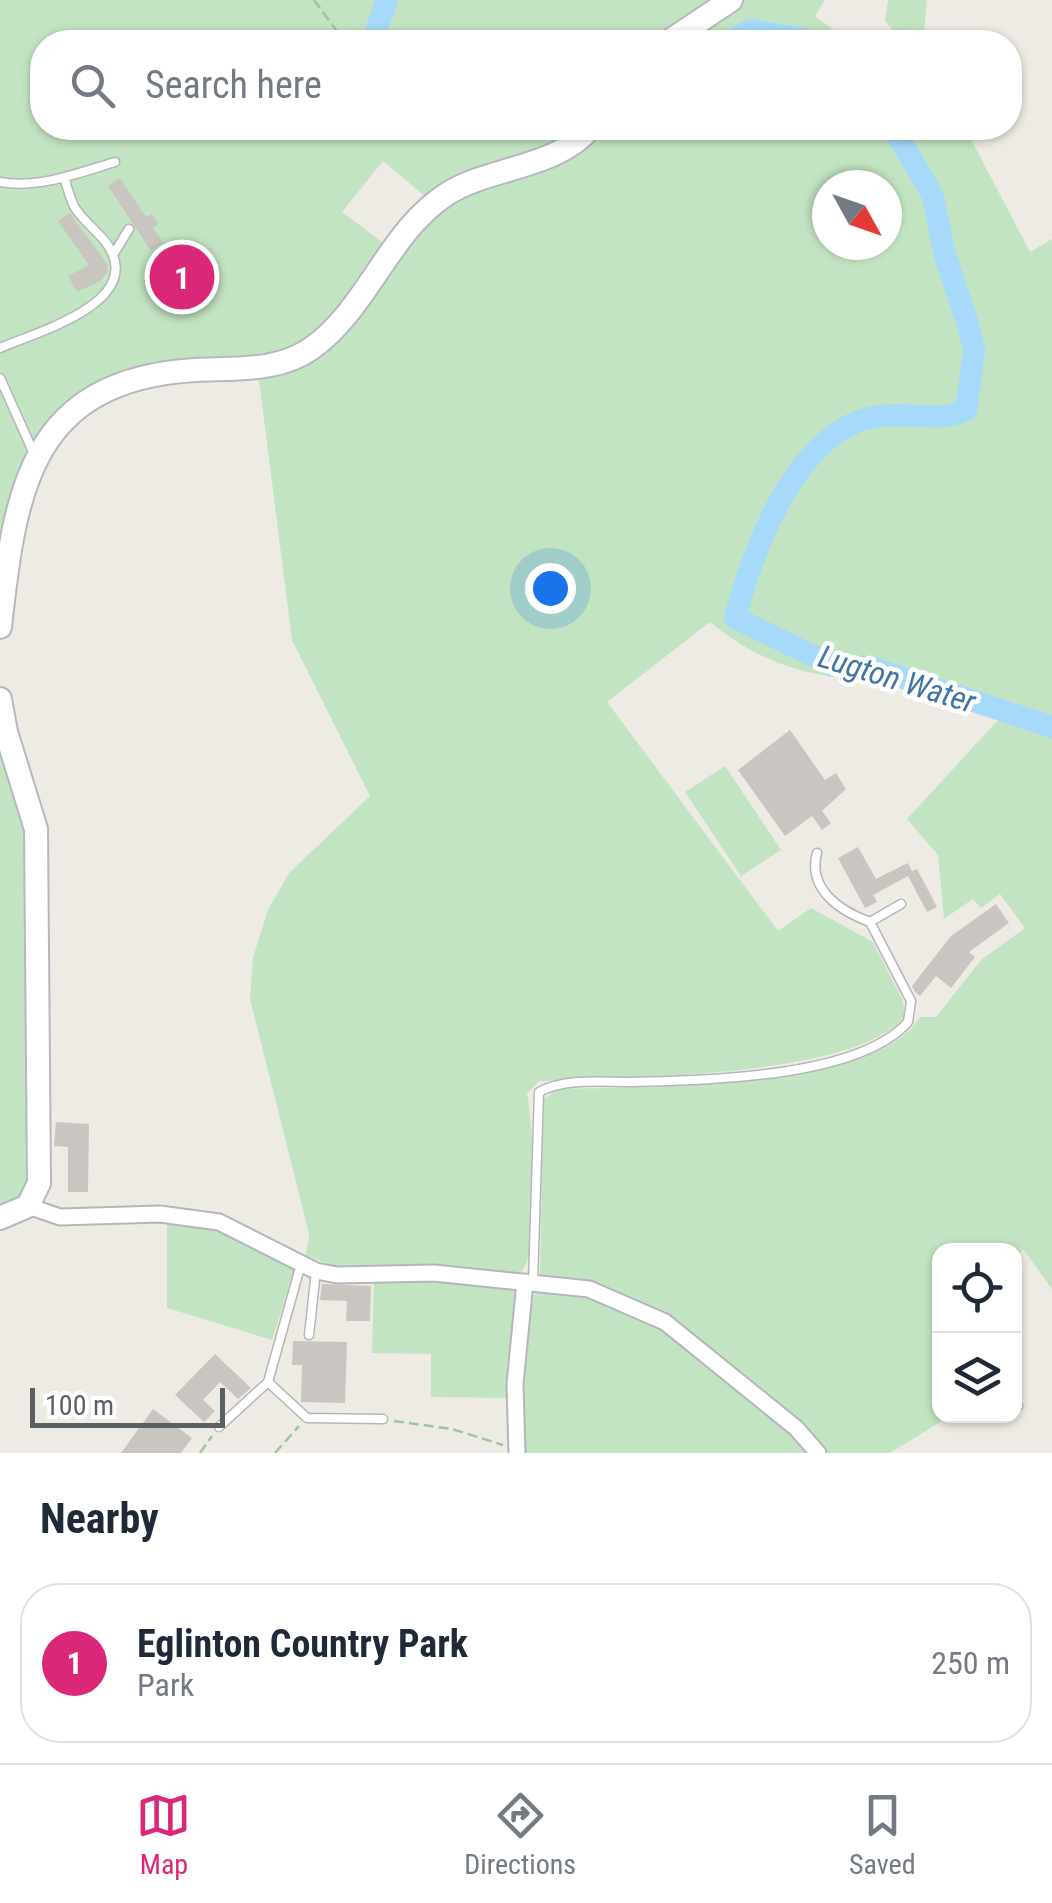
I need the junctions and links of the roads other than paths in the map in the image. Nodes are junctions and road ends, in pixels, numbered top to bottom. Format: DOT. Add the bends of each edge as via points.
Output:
graph roads {
  1 [pos="731,0"];
  2 [pos="686,30"];
  3 [pos="574,140"];
  4 [pos="115,162"];
  5 [pos="64,177"];
  6 [pos="0,182"];
  7 [pos="130,229"];
  8 [pos="113,255"];
  9 [pos="0,348"];
  10 [pos="0,378"];
  11 [pos="35,456"];
  12 [pos="0,627"];
  13 [pos="0,699"];
  14 [pos="816,853"];
  15 [pos="901,904"];
  16 [pos="870,922"];
  17 [pos="28,1206"];
  18 [pos="0,1218"];
  19 [pos="309,1268"];
  20 [pos="529,1282"];
  21 [pos="308,1335"];
  22 [pos="268,1382"];
  23 [pos="383,1419"];
  24 [pos="219,1427"];
  25 [pos="516,1451"];
  26 [pos="818,1453"];
  1 -- 2 [label="main road"];
  3 -- 11 [label="main road" via="467,182 434,203 313,347 264,366 124,380 74,411"];
  4 -- 5 [label="lane"];
  5 -- 6 [label="lane"];
  5 -- 8 [label="lane" via="75,208"];
  7 -- 8 [label="lane"];
  8 -- 9 [label="lane" via="115,279 104,298"];
  10 -- 11 [label="lane"];
  11 -- 12 [label="main road" via="11,545"];
  13 -- 17 [label="main road" via="36,829 39,1183"];
  14 -- 16 [label="lane" via="815,876 830,898"];
  15 -- 16 [label="lane"];
  16 -- 20 [label="lane" via="911,1002 908,1022 888,1039 795,1069 575,1083 539,1092"];
  17 -- 18 [label="main road"];
  17 -- 19 [label="street" via="60,1216 160,1214 219,1222"];
  19 -- 20 [label="street"];
  19 -- 21 [label="lane"];
  19 -- 22 [label="lane"];
  20 -- 25 [label="street" via="516,1384"];
  20 -- 26 [label="street" via="589,1289 666,1322"];
  22 -- 23 [label="lane" via="307,1418"];
  22 -- 24 [label="lane"];
}
